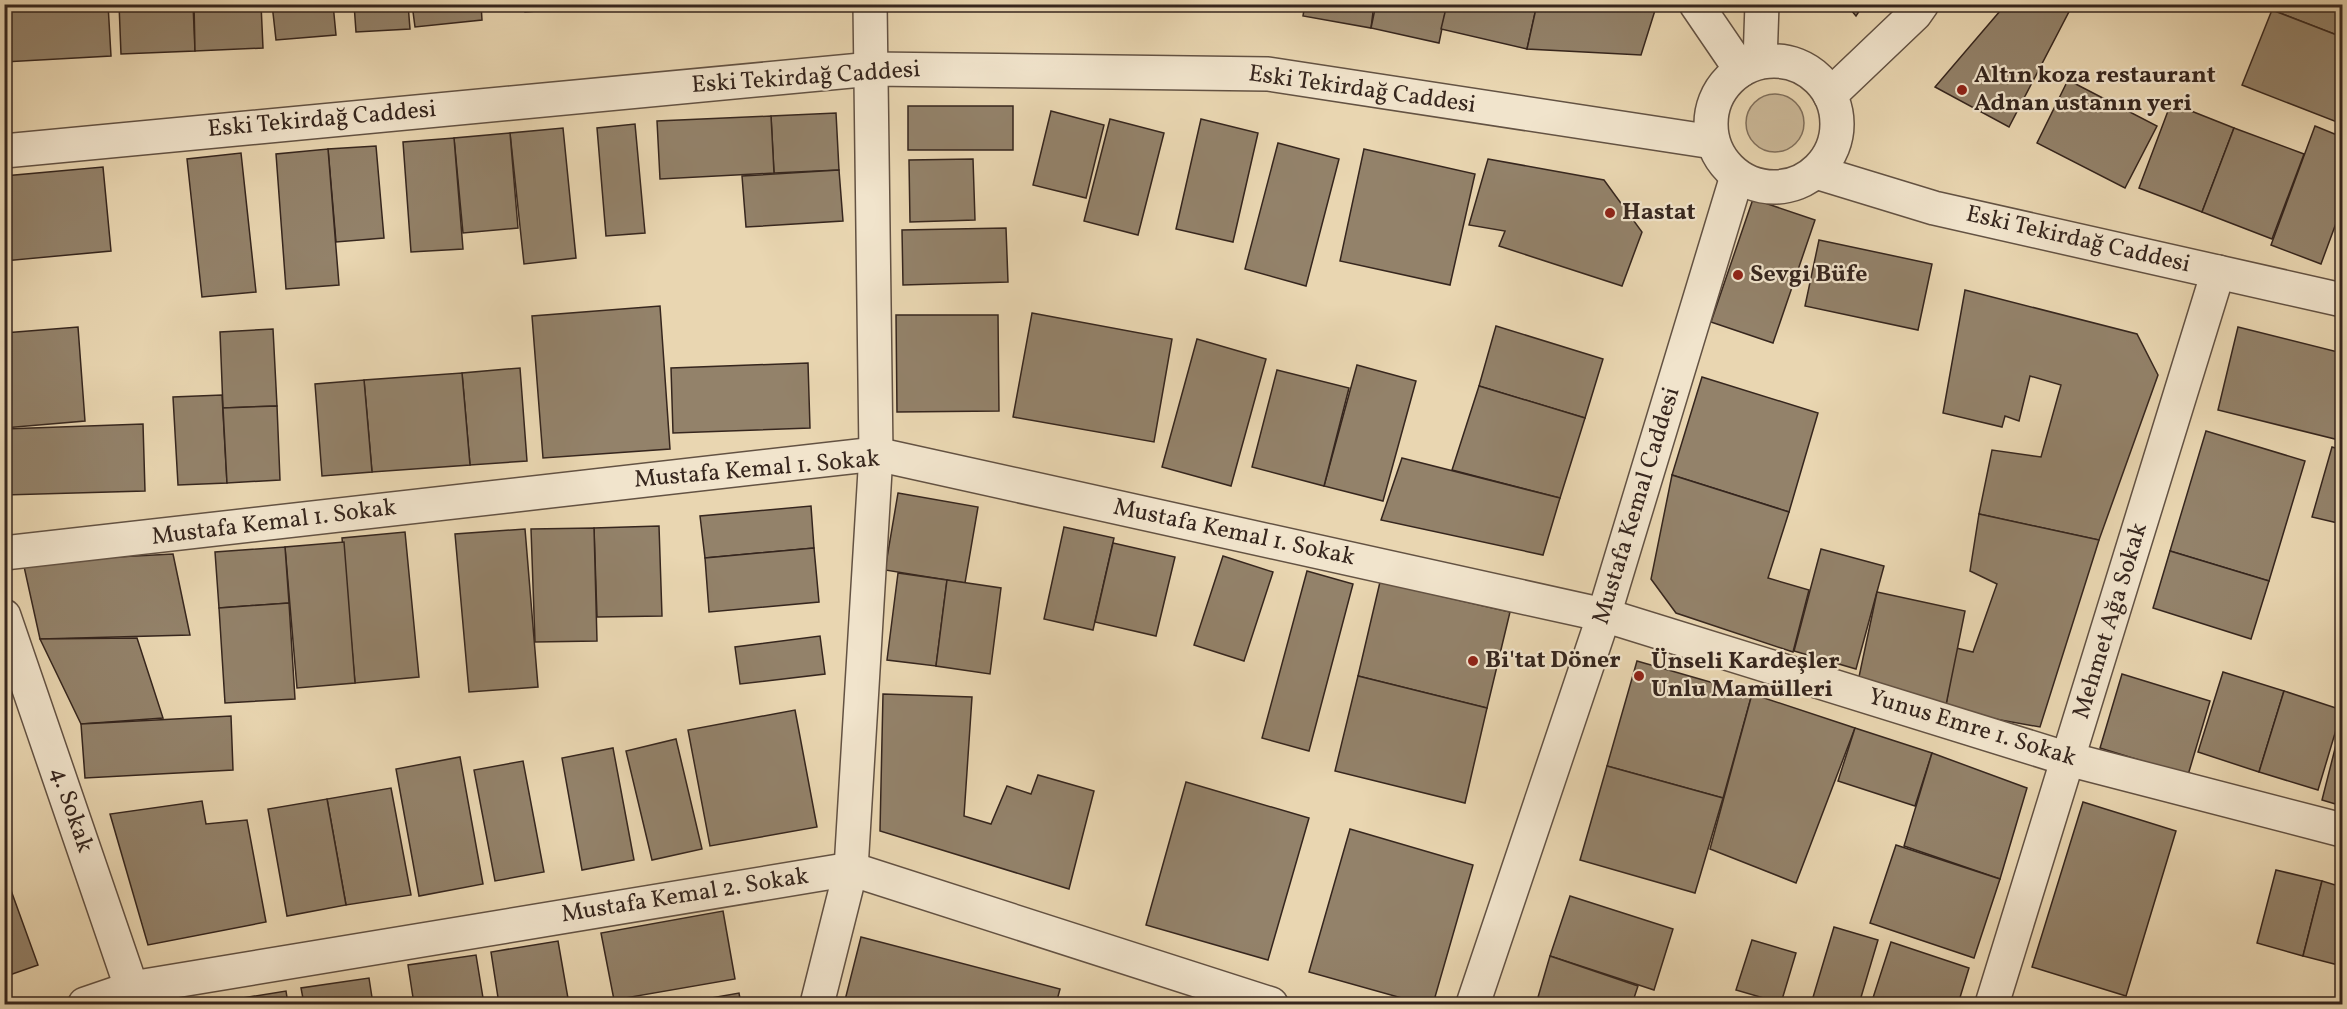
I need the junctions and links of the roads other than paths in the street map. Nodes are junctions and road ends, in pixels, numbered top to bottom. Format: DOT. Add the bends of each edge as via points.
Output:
graph roads {
  1 [pos="870,4"];
  2 [pos="1696,4"];
  3 [pos="1762,4"];
  4 [pos="1922,4"];
  5 [pos="1750,66"];
  6 [pos="872,69"];
  7 [pos="1830,95"];
  8 [pos="1713,142"];
  9 [pos="4,150"];
  10 [pos="1816,172"];
  11 [pos="1737,176"];
  12 [pos="2218,272"];
  13 [pos="2342,300"];
  14 [pos="876,454"];
  15 [pos="4,553"];
  16 [pos="1604,615"];
  17 [pos="4,616"];
  18 [pos="2068,759"];
  19 [pos="2343,830"];
  20 [pos="851,869"];
  21 [pos="134,996"];
  22 [pos="85,1005"];
  23 [pos="817,1005"];
  24 [pos="1271,1005"];
  25 [pos="1473,1005"];
  26 [pos="1992,1005"];
  1 -- 6 [label="street"];
  2 -- 5 [label="street"];
  3 -- 5 [label="street"];
  4 -- 7 [label="street"];
  5 -- 7 [label="street" via="1780,61 1800,67 1817,78"];
  5 -- 8 [label="street" via="1725,83 1714,102"];
  6 -- 8 [label="street, Eski Tekirdağ Caddesi" via="1268,74"];
  6 -- 9 [label="street, Eski Tekirdağ Caddesi"];
  6 -- 14 [label="street"];
  7 -- 10 [label="street" via="1836,115 1836,136 1829,155"];
  8 -- 11 [label="street" via="1722,161"];
  10 -- 11 [label="street" via="1777,188 1756,185"];
  10 -- 12 [label="street, Eski Tekirdağ Caddesi" via="1934,208"];
  11 -- 16 [label="street, Mustafa Kemal Caddesi"];
  12 -- 13 [label="street, Eski Tekirdağ Caddesi"];
  12 -- 18 [label="street, Mehmet Ağa Sokak"];
  14 -- 15 [label="street, Mustafa Kemal 1. Sokak"];
  14 -- 16 [label="street, Mustafa Kemal 1. Sokak"];
  14 -- 20 [label="street"];
  16 -- 18 [label="street, Yunus Emre 1. Sokak"];
  16 -- 25 [label="street, Mustafa Kemal Caddesi"];
  17 -- 21 [label="street, 4. Sokak"];
  18 -- 19 [label="street, Yunus Emre 1. Sokak"];
  18 -- 26 [label="street, Mehmet Ağa Sokak"];
  20 -- 21 [label="street, Mustafa Kemal 2. Sokak"];
  20 -- 23 [label="street"];
  20 -- 24 [label="street, Mustafa Kemal 2. Sokak"];
  21 -- 22 [label="street, Mustafa Kemal 2. Sokak"];
}
